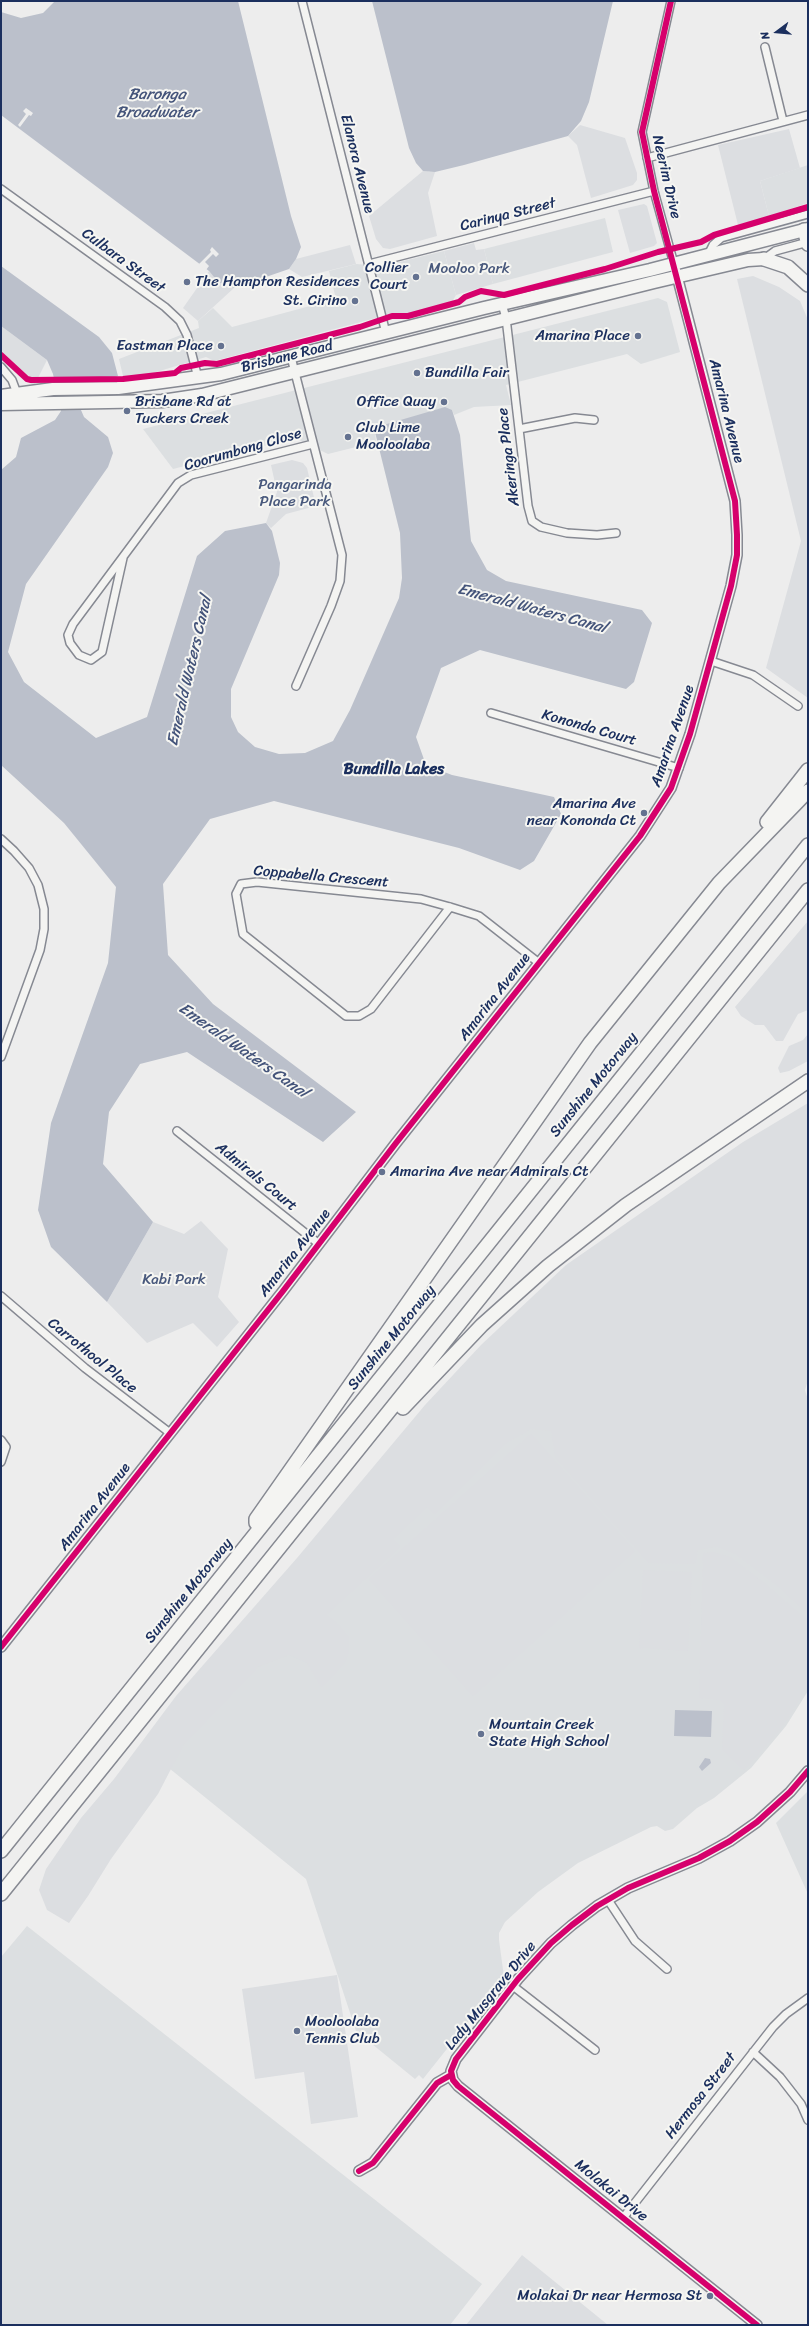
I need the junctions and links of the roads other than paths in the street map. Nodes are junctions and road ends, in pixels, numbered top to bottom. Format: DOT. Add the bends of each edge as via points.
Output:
graph roads {
  1 [pos="302,1"];
  2 [pos="671,1"];
  3 [pos="765,47"];
  4 [pos="808,115"];
  5 [pos="783,121"];
  6 [pos="647,158"];
  7 [pos="1,189"];
  8 [pos="654,191"];
  9 [pos="808,214"];
  10 [pos="807,237"];
  11 [pos="708,255"];
  12 [pos="764,259"];
  13 [pos="369,264"];
  14 [pos="674,264"];
  15 [pos="678,277"];
  16 [pos="808,284"];
  17 [pos="502,304"];
  18 [pos="506,318"];
  19 [pos="386,333"];
  20 [pos="291,357"];
  21 [pos="1,367"];
  22 [pos="294,371"];
  23 [pos="198,378"];
  24 [pos="18,394"];
  25 [pos="202,395"];
  26 [pos="1,396"];
  27 [pos="1,404"];
  28 [pos="28,404"];
  29 [pos="594,420"];
  30 [pos="519,429"];
  31 [pos="313,444"];
  32 [pos="616,533"];
  33 [pos="123,558"];
  34 [pos="711,661"];
  35 [pos="296,686"];
  36 [pos="798,706"];
  37 [pos="491,713"];
  38 [pos="679,768"];
  39 [pos="808,770"];
  40 [pos="808,791"];
  41 [pos="1,839"];
  42 [pos="760,840"];
  43 [pos="808,845"];
  44 [pos="808,890"];
  45 [pos="450,907"];
  46 [pos="539,963"];
  47 [pos="1,1057"];
  48 [pos="808,1081"];
  49 [pos="177,1130"];
  50 [pos="319,1244"];
  51 [pos="1,1296"];
  52 [pos="384,1419"];
  53 [pos="170,1433"];
  54 [pos="1,1440"];
  55 [pos="1,1462"];
  56 [pos="254,1535"];
  57 [pos="1,1647"];
  58 [pos="808,1771"];
  59 [pos="1,1851"];
  60 [pos="1,1894"];
  61 [pos="608,1900"];
  62 [pos="667,1969"];
  63 [pos="513,1986"];
  64 [pos="808,1998"];
  65 [pos="595,2050"];
  66 [pos="753,2052"];
  67 [pos="451,2075"];
  68 [pos="808,2120"];
  69 [pos="359,2170"];
  70 [pos="623,2218"];
  71 [pos="757,2325"];
  1 -- 13 [label="street, Elanora Avenue"];
  2 -- 6 [label="street, Neerim Drive" via="642,132"];
  3 -- 5 [label="street"];
  4 -- 5 [label="street, Neerim Drive"];
  5 -- 6 [label="street, Neerim Drive"];
  6 -- 8 [label="street, Neerim Drive"];
  7 -- 23 [label="street, Culbara Street" via="165,307 180,321 187,335"];
  8 -- 13 [label="street, Carinya Street"];
  8 -- 14 [label="street, Neerim Drive"];
  9 -- 11 [label="street" via="721,238 713,245"];
  10 -- 11 [label="main road, Brisbane Road"];
  10 -- 12 [label="street, Brisbane Road" via="775,251"];
  11 -- 14 [label="main road, Brisbane Road"];
  12 -- 15 [label="main road, Brisbane Road" via="748,260"];
  12 -- 16 [label="highway" via="788,266"];
  13 -- 19 [label="street, Elanora Avenue"];
  14 -- 15 [label="street, Amarina Avenue"];
  14 -- 17 [label="main road, Brisbane Road"];
  15 -- 18 [label="main road, Brisbane Road"];
  15 -- 34 [label="street, Amarina Avenue" via="728,473 736,517 735,570"];
  17 -- 18 [label="street, Akeringa Place"];
  17 -- 19 [label="main road, Brisbane Road"];
  18 -- 22 [label="main road, Brisbane Road"];
  18 -- 30 [label="street, Akeringa Place"];
  19 -- 20 [label="main road, Brisbane Road"];
  20 -- 22 [label="street"];
  20 -- 23 [label="main road, Brisbane Road"];
  21 -- 24 [label="street" via="12,380"];
  22 -- 25 [label="main road, Brisbane Road"];
  22 -- 31 [label="street"];
  23 -- 24 [label="main road, Brisbane Road" via="118,388 53,389"];
  23 -- 25 [label="main road"];
  24 -- 26 [label="main road, Brisbane Road"];
  24 -- 28 [label="street" via="20,399"];
  25 -- 28 [label="main road, Brisbane Road" via="162,401"];
  27 -- 28 [label="main road, Brisbane Road"];
  29 -- 30 [label="street" via="575,418"];
  30 -- 32 [label="street, Akeringa Place" via="532,521 541,527 567,533"];
  31 -- 33 [label="street, Coorumbong Close" via="192,475 178,483"];
  31 -- 35 [label="street" via="342,554 340,581"];
  33 -- 33 [label="street, Coorumbong Close" via="102,652 91,660 79,655 70,643 68,635 72,624"];
  34 -- 36 [label="street" via="758,678"];
  34 -- 38 [label="street, Amarina Avenue"];
  37 -- 38 [label="street, Kononda Court"];
  38 -- 46 [label="street, Amarina Avenue" via="662,805 640,836"];
  39 -- 42 [label="highway" via="766,824"];
  40 -- 42 [label="highway"];
  41 -- 47 [label="street" via="29,868 38,885 44,910 40,950"];
  42 -- 56 [label="highway" via="699,907 590,1043 256,1519"];
  43 -- 56 [label="highway, Sunshine Motorway"];
  44 -- 52 [label="highway"];
  45 -- 45 [label="street, Coppabella Crescent" via="371,1009 359,1016 346,1016 243,934 236,894 241,884 257,882 421,899"];
  45 -- 46 [label="street, Coppabella Crescent" via="479,916"];
  46 -- 50 [label="street, Amarina Avenue"];
  48 -- 52 [label="highway" via="626,1205 565,1252 482,1324 400,1411"];
  49 -- 50 [label="street, Admirals Court"];
  50 -- 53 [label="street, Amarina Avenue"];
  51 -- 53 [label="street, Carrothool Place" via="85,1368"];
  52 -- 60 [label="highway"];
  53 -- 57 [label="street, Amarina Avenue"];
  54 -- 55 [label="street" via="6,1447"];
  56 -- 59 [label="highway, Sunshine Motorway"];
  58 -- 61 [label="street, Lady Musgrave Drive" via="790,1792 757,1822 730,1840 699,1858"];
  61 -- 62 [label="street" via="636,1941"];
  61 -- 63 [label="street, Lady Musgrave Drive" via="551,1943"];
  63 -- 65 [label="street"];
  63 -- 67 [label="street, Lady Musgrave Drive" via="456,2059"];
  64 -- 66 [label="street, Hermosa Street" via="786,2014"];
  66 -- 68 [label="street" via="780,2077 801,2104"];
  66 -- 70 [label="street, Hermosa Street"];
  67 -- 69 [label="street, Lady Musgrave Drive" via="437,2083 373,2163"];
  67 -- 70 [label="street, Molakai Drive" via="458,2086"];
  70 -- 71 [label="street, Molakai Drive"];
}
